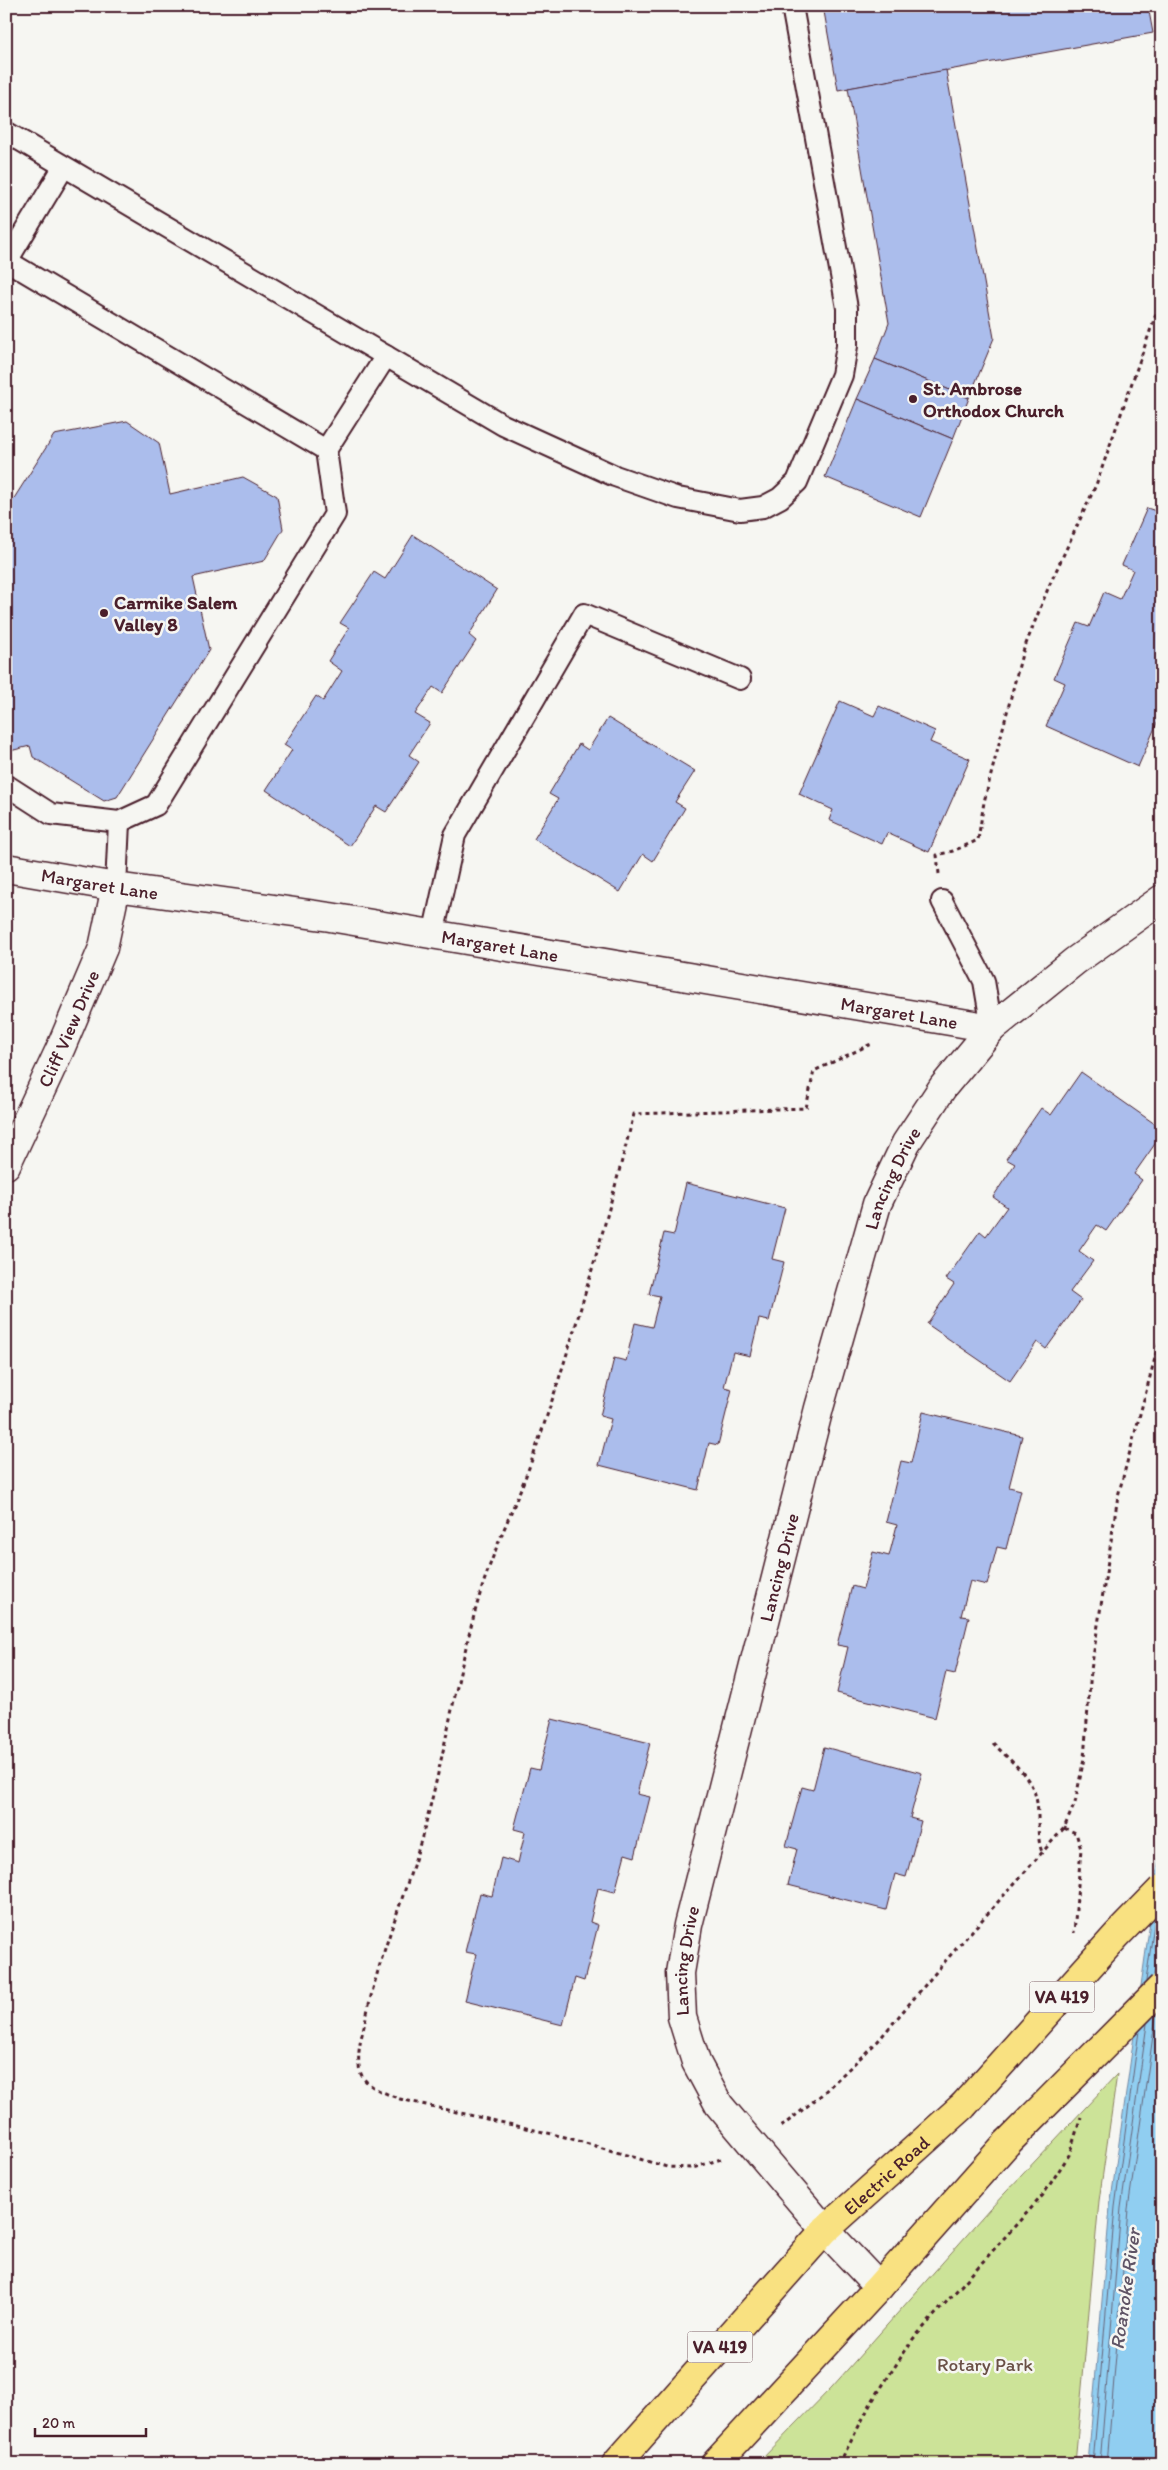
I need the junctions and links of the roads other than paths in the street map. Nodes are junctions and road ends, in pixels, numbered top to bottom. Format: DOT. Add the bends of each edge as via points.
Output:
graph roads {
  1 [pos="792,6"];
  2 [pos="6,132"];
  3 [pos="63,168"];
  4 [pos="7,262"];
  5 [pos="386,356"];
  6 [pos="326,450"];
  7 [pos="740,679"];
  8 [pos="6,785"];
  9 [pos="119,822"];
  10 [pos="6,868"];
  11 [pos="116,887"];
  12 [pos="1162,899"];
  13 [pos="942,901"];
  14 [pos="433,935"];
  15 [pos="992,1028"];
  16 [pos="6,1165"];
  17 [pos="1162,1889"];
  18 [pos="1162,1987"];
  19 [pos="825,2230"];
  20 [pos="879,2287"];
  21 [pos="616,2464"];
  22 [pos="715,2464"];
  1 -- 5 [label="lane" via="847,308 847,346 842,375 797,482 780,498 763,507 740,510 678,498 615,476 503,425"];
  2 -- 3 [label="lane"];
  3 -- 4 [label="lane"];
  3 -- 5 [label="lane"];
  4 -- 6 [label="lane"];
  5 -- 6 [label="lane"];
  6 -- 9 [label="lane" via="335,514 156,805"];
  7 -- 14 [label="lane" via="584,614 455,835"];
  8 -- 9 [label="lane" via="51,814"];
  9 -- 11 [label="lane"];
  10 -- 11 [label="street, Margaret Lane"];
  11 -- 14 [label="street, Margaret Lane"];
  11 -- 16 [label="street, Cliff View Drive" via="103,948"];
  12 -- 15 [label="street, Lancing Drive"];
  13 -- 15 [label="lane" via="984,981"];
  14 -- 15 [label="street, Margaret Lane"];
  15 -- 19 [label="street, Lancing Drive" via="937,1095 906,1143 877,1204 819,1408 688,1925 680,1973 682,2017 696,2062 720,2105"];
  17 -- 19 [label="main road, Electric Road / VA 419, bridge" via="963,2106"];
  18 -- 20 [label="main road, bridge" via="1007,2143"];
  19 -- 20 [label="street, Lancing Drive"];
  19 -- 21 [label="main road, Electric Road / VA 419"];
  20 -- 22 [label="main road"];
}
